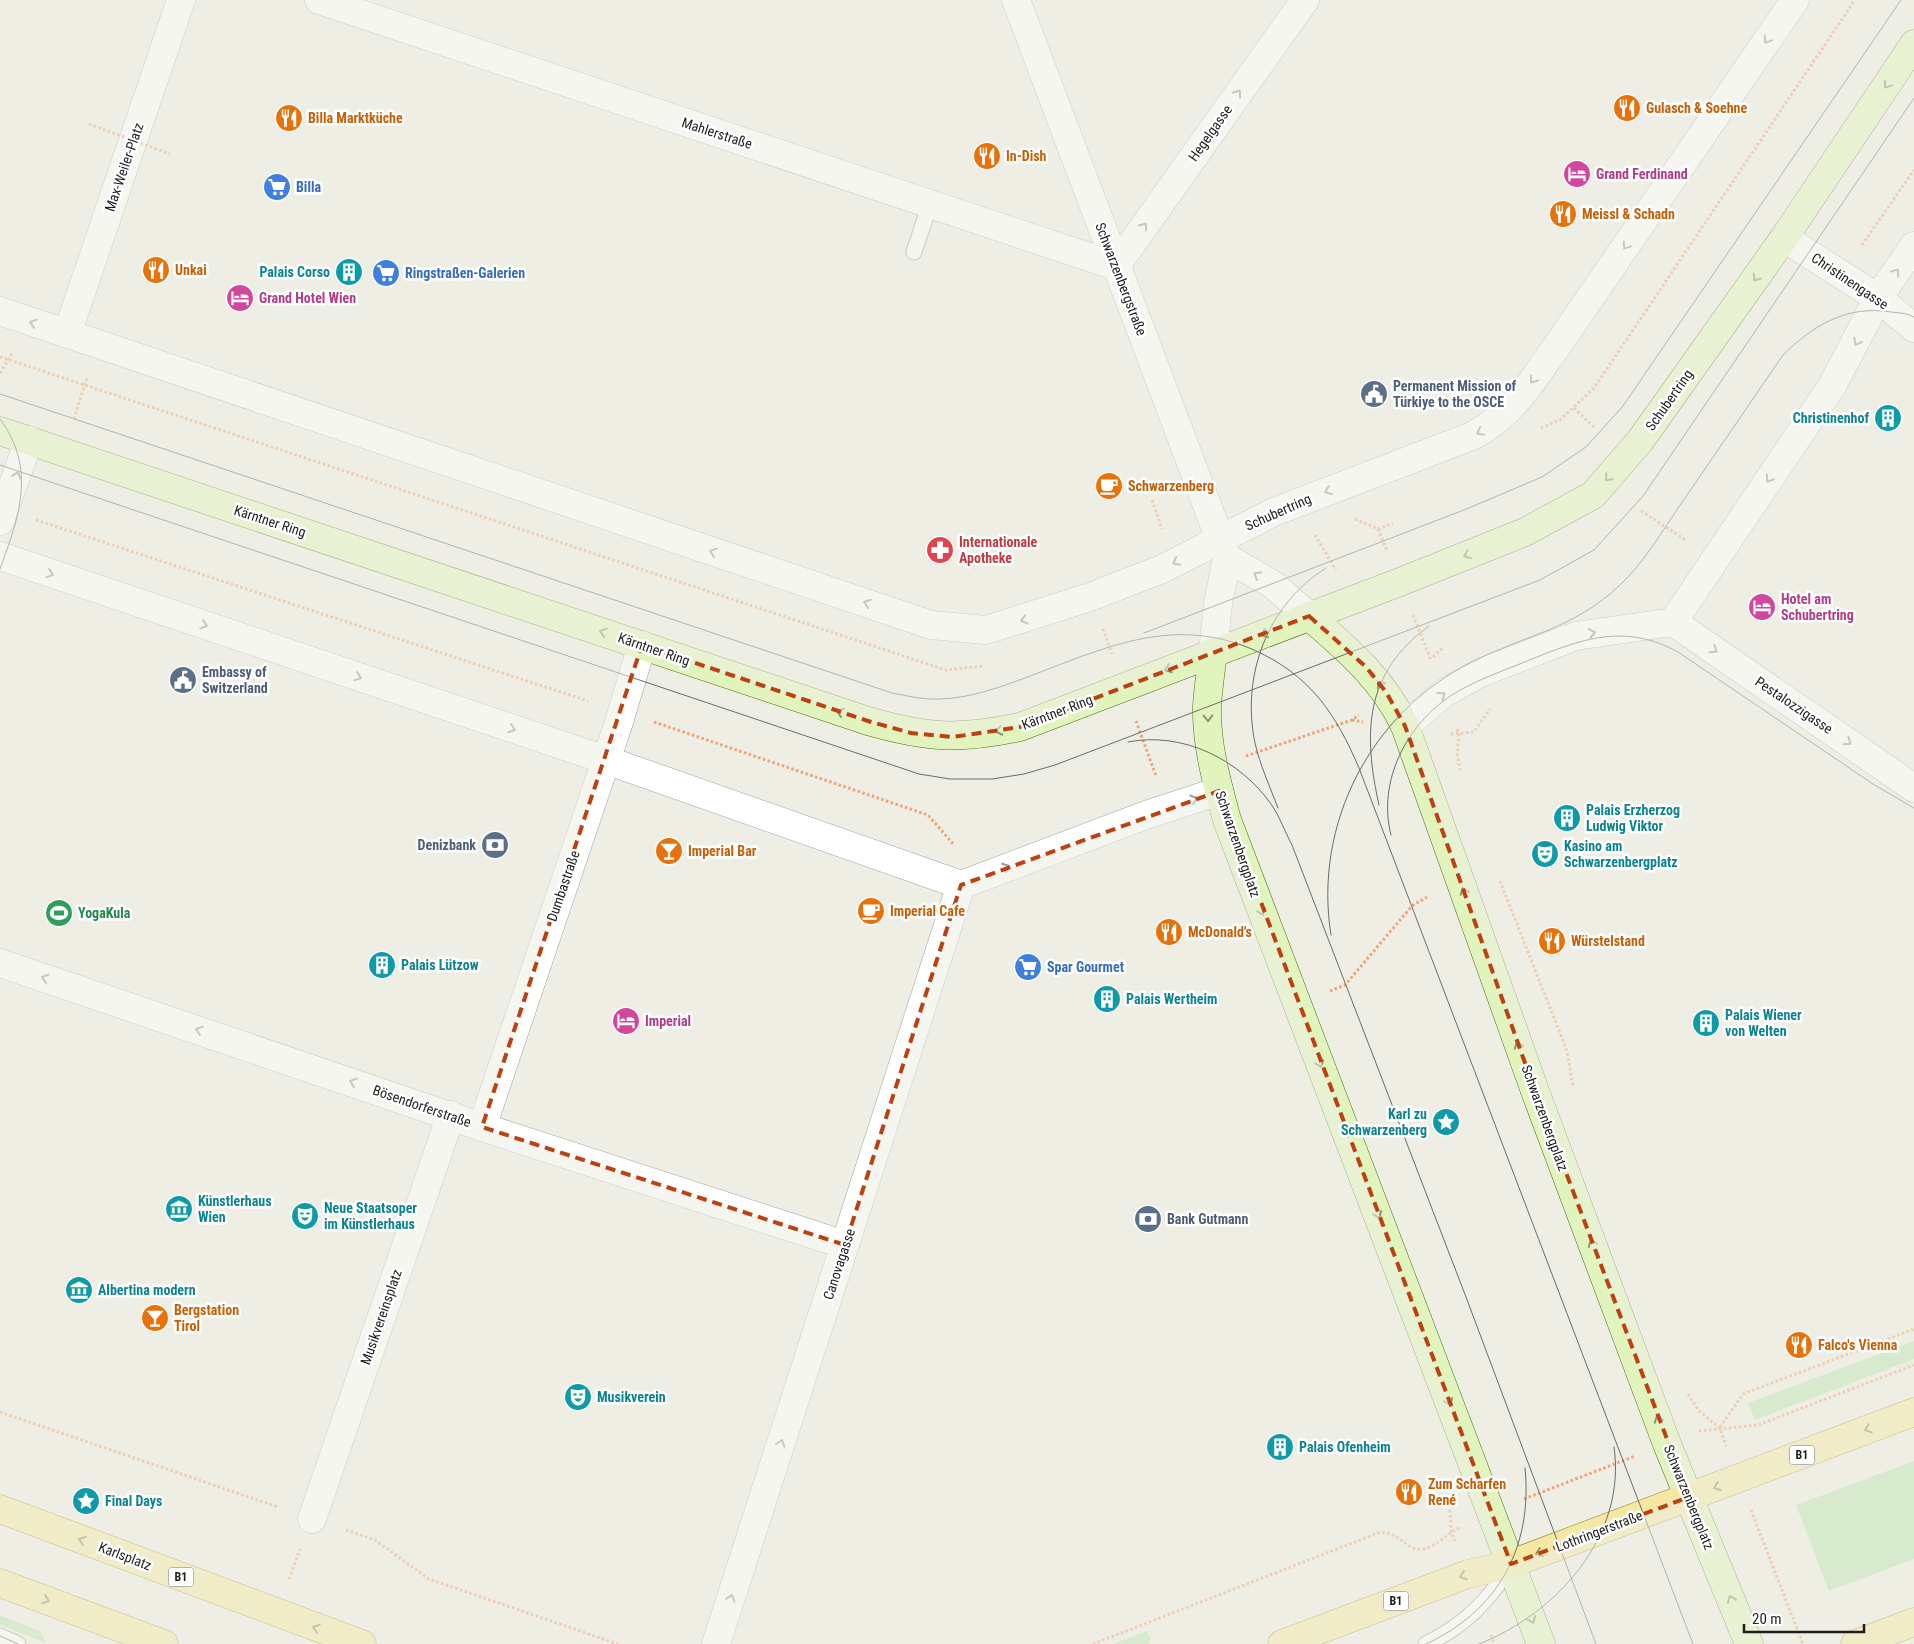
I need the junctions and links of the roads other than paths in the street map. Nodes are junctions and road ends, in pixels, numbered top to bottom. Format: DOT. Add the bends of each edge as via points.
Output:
graph roads {
  1 [pos="181,0"];
  2 [pos="319,0"];
  3 [pos="1016,0"];
  4 [pos="1304,0"];
  5 [pos="1795,0"];
  6 [pos="1914,44"];
  7 [pos="930,204"];
  8 [pos="1784,238"];
  9 [pos="1914,246"];
  10 [pos="914,252"];
  11 [pos="1116,266"];
  12 [pos="1878,298"];
  13 [pos="0,311"];
  14 [pos="1914,328"];
  15 [pos="67,334"];
  16 [pos="0,431"];
  17 [pos="29,440"];
  18 [pos="0,521"];
  19 [pos="1223,549"];
  20 [pos="0,556"];
  21 [pos="1309,616"];
  22 [pos="1673,622"];
  23 [pos="642,645"];
  24 [pos="1213,652"];
  25 [pos="1405,726"];
  26 [pos="606,760"];
  27 [pos="1914,788"];
  28 [pos="1219,791"];
  29 [pos="961,884"];
  30 [pos="0,963"];
  31 [pos="451,1115"];
  32 [pos="482,1126"];
  33 [pos="845,1245"];
  34 [pos="1914,1412"];
  35 [pos="1689,1497"];
  36 [pos="0,1509"];
  37 [pos="312,1518"];
  38 [pos="1511,1564"];
  39 [pos="0,1583"];
  40 [pos="1914,1622"];
  41 [pos="0,1636"];
  42 [pos="18,1644"];
  43 [pos="164,1644"];
  44 [pos="362,1644"];
  45 [pos="716,1644"];
  46 [pos="1282,1644"];
  47 [pos="1426,1644"];
  48 [pos="1541,1644"];
  49 [pos="1749,1644"];
  50 [pos="1854,1644"];
  1 -- 15 [label="street, Max-Weiler-Platz"];
  2 -- 7 [label="street, Mahlerstraße"];
  3 -- 11 [label="street, Schwarzenbergstraße"];
  11 -- 4 [label="street, Hegelgasse, one-way"];
  5 -- 19 [label="street, Schubertring, one-way" via="1558,346 1505,415 1472,436 1283,508"];
  6 -- 8 [label="main road, Schubertring, one-way"];
  7 -- 10 [label="lane"];
  7 -- 11 [label="street, Mahlerstraße"];
  8 -- 12 [label="street, Christinengasse"];
  8 -- 21 [label="main road, Schubertring, one-way" via="1640,441 1593,495 1525,532"];
  12 -- 9 [label="street, one-way"];
  11 -- 19 [label="street, Schwarzenbergstraße"];
  12 -- 14 [label="street, Christinengasse"];
  12 -- 22 [label="street, one-way" via="1832,386"];
  15 -- 13 [label="street, one-way"];
  19 -- 15 [label="street, one-way" via="1031,618 986,630 931,625"];
  16 -- 17 [label="main road, Kärntner Ring"];
  18 -- 17 [label="street, one-way"];
  23 -- 17 [label="main road, Kärntner Ring, one-way"];
  21 -- 19 [label="street, one-way" via="1272,584"];
  19 -- 24 [label="street"];
  20 -- 26 [label="street, one-way"];
  21 -- 24 [label="main road, Kärntner Ring, one-way"];
  25 -- 21 [label="main road, Schwarzenbergplatz, one-way" via="1386,692 1366,667"];
  25 -- 22 [label="street, one-way" via="1444,693 1480,673 1576,636"];
  22 -- 27 [label="street, Pestalozzigasse, one-way"];
  24 -- 23 [label="main road, Kärntner Ring, one-way" via="1020,727 953,737 911,733 868,721"];
  23 -- 26 [label="street, Dumbastraße"];
  24 -- 28 [label="main road, Schwarzenbergplatz, one-way" via="1207,706 1212,764"];
  35 -- 25 [label="main road, Schwarzenbergplatz, one-way" via="1535,1090"];
  26 -- 29 [label="street"];
  26 -- 32 [label="street, Dumbastraße"];
  29 -- 28 [label="street, one-way"];
  28 -- 38 [label="main road, Schwarzenbergplatz, one-way" via="1230,828"];
  29 -- 33 [label="street, Canovagasse"];
  31 -- 30 [label="street, Bösendorferstraße, one-way"];
  31 -- 32 [label="street, Bösendorferstraße"];
  31 -- 37 [label="street, Musikvereinsplatz"];
  32 -- 33 [label="street, Bösendorferstraße"];
  45 -- 33 [label="street, Canovagasse, one-way"];
  34 -- 35 [label="main road, Lothringerstraße / B1, one-way"];
  35 -- 38 [label="main road, Lothringerstraße / B1, one-way"];
  49 -- 35 [label="main road, Schwarzenbergplatz, one-way"];
  44 -- 36 [label="main road, Karlsplatz / B1, one-way"];
  38 -- 46 [label="main road, Lothringerstraße / B1, one-way" via="1468,1574"];
  38 -- 47 [label="lane" via="1496,1588 1471,1616"];
  38 -- 48 [label="main road, Schwarzenbergplatz, one-way"];
  39 -- 43 [label="main road, one-way"];
  40 -- 50 [label="main road"];
  41 -- 42 [label="lane"];
}
